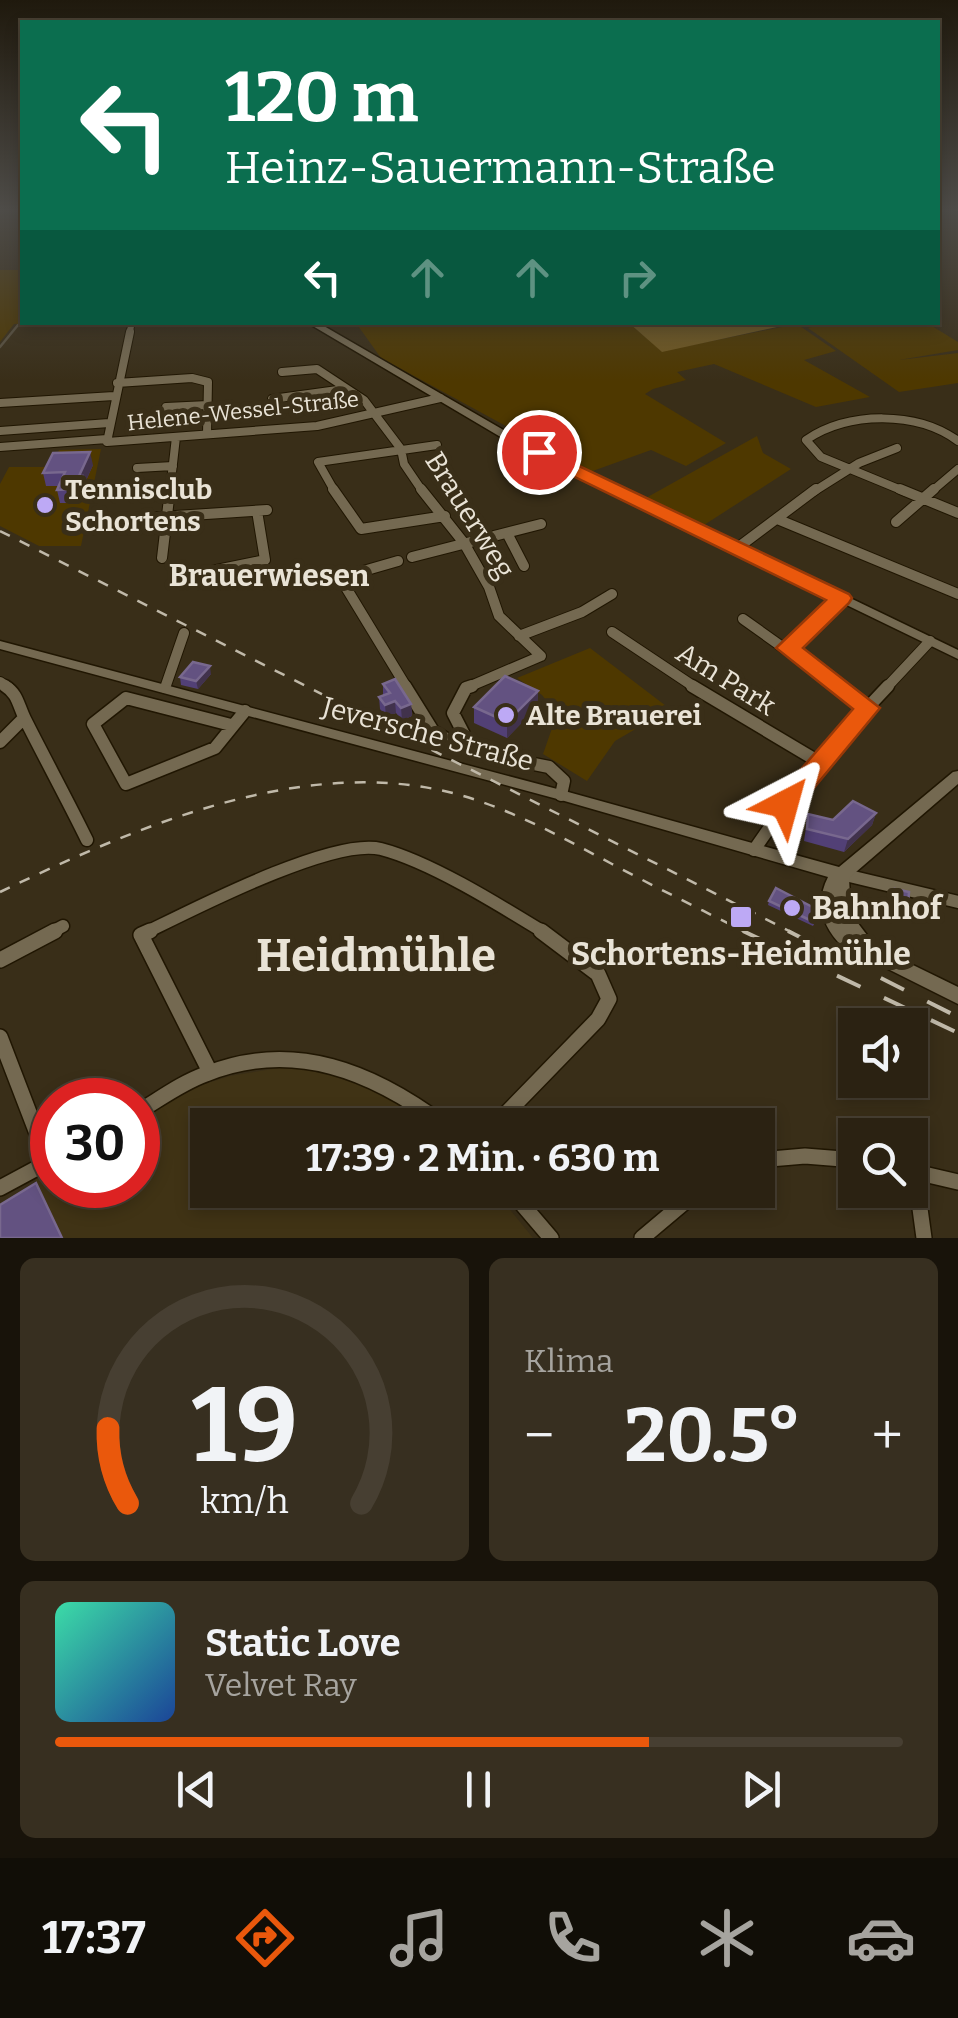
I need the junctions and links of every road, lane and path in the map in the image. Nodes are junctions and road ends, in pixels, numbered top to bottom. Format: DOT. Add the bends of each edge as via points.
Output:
graph roads {
  1 [pos="131,325"];
  2 [pos="315,325"];
  3 [pos="282,372"];
  4 [pos="117,383"];
  5 [pos="345,388"];
  6 [pos="114,396"];
  7 [pos="440,398"];
  8 [pos="272,399"];
  9 [pos="0,403"];
  10 [pos="208,405"];
  11 [pos="166,407"];
  12 [pos="377,416"];
  13 [pos="110,423"];
  14 [pos="0,431"];
  15 [pos="207,434"];
  16 [pos="176,437"];
  17 [pos="107,439"];
  18 [pos="958,442"];
  19 [pos="437,445"];
  20 [pos="0,447"];
  21 [pos="898,448"];
  22 [pos="401,449"];
  23 [pos="173,466"];
  24 [pos="137,468"];
  25 [pos="851,469"];
  26 [pos="958,469"];
  27 [pos="170,490"];
  28 [pos="134,492"];
  29 [pos="926,498"];
  30 [pos="958,513"];
  31 [pos="168,516"];
  32 [pos="445,516"];
  33 [pos="130,519"];
  34 [pos="776,519"];
  35 [pos="896,522"];
  36 [pos="541,524"];
  37 [pos="507,532"];
  38 [pos="464,543"];
  39 [pos="736,549"];
  40 [pos="412,557"];
  41 [pos="162,558"];
  42 [pos="398,561"];
  43 [pos="524,566"];
  44 [pos="198,574"];
  45 [pos="612,594"];
  46 [pos="958,594"];
  47 [pos="841,598"];
  48 [pos="743,619"];
  49 [pos="612,632"];
  50 [pos="184,633"];
  51 [pos="519,636"];
  52 [pos="930,641"];
  53 [pos="0,646"];
  54 [pos="788,648"];
  55 [pos="958,655"];
  56 [pos="0,682"];
  57 [pos="166,689"];
  58 [pos="868,708"];
  59 [pos="245,711"];
  60 [pos="24,718"];
  61 [pos="231,725"];
  62 [pos="0,742"];
  63 [pos="466,742"];
  64 [pos="819,762"];
  65 [pos="958,776"];
  66 [pos="562,795"];
  67 [pos="87,840"];
  68 [pos="754,850"];
  69 [pos="841,874"];
  70 [pos="958,902"];
  71 [pos="63,926"];
  72 [pos="0,960"];
  73 [pos="958,996"];
  74 [pos="0,1037"];
  75 [pos="210,1072"];
  76 [pos="160,1100"];
  77 [pos="419,1108"];
  78 [pos="511,1108"];
  79 [pos="30,1111"];
  80 [pos="775,1159"];
  81 [pos="838,1159"];
  82 [pos="30,1171"];
  83 [pos="928,1175"];
  84 [pos="958,1182"];
  85 [pos="0,1188"];
  86 [pos="525,1208"];
  87 [pos="678,1208"];
  88 [pos="919,1208"];
  89 [pos="551,1238"];
  90 [pos="642,1238"];
  91 [pos="924,1238"];
  1 -- 4 [label="street, Helene-Wessel-Straße"];
  2 -- 7 [label="street"];
  3 -- 5 [label="street, Brauerweg" via="314,368"];
  4 -- 6 [label="street, Helene-Wessel-Straße"];
  4 -- 10 [label="street" via="200,378 209,386"];
  5 -- 8 [label="street"];
  5 -- 12 [label="street, Brauerweg"];
  6 -- 9 [label="street"];
  6 -- 13 [label="street, Helene-Wessel-Straße"];
  7 -- 12 [label="street, Helene-Wessel-Straße"];
  7 -- 39 [label="street"];
  10 -- 11 [label="street"];
  10 -- 15 [label="street"];
  12 -- 15 [label="street, Helene-Wessel-Straße"];
  12 -- 22 [label="street, Brauerweg"];
  13 -- 14 [label="street"];
  13 -- 17 [label="street, Helene-Wessel-Straße"];
  15 -- 16 [label="street, Helene-Wessel-Straße"];
  16 -- 17 [label="street, Helene-Wessel-Straße"];
  16 -- 23 [label="street"];
  17 -- 20 [label="street"];
  18 -- 25 [label="street" via="936,426 903,419 822,431 806,440 812,452"];
  19 -- 22 [label="street"];
  21 -- 25 [label="street"];
  22 -- 32 [label="street, Brauerweg" via="404,464"];
  22 -- 32 [label="street" via="318,462 361,529"];
  23 -- 24 [label="street"];
  23 -- 27 [label="street"];
  25 -- 29 [label="street"];
  25 -- 34 [label="street"];
  26 -- 29 [label="street"];
  27 -- 28 [label="street"];
  27 -- 31 [label="street"];
  29 -- 30 [label="street"];
  29 -- 35 [label="street"];
  31 -- 33 [label="street"];
  31 -- 41 [label="street"];
  31 -- 44 [label="street" via="262,510 266,560"];
  32 -- 38 [label="street, Brauerweg"];
  34 -- 39 [label="street"];
  34 -- 46 [label="street"];
  36 -- 37 [label="street"];
  37 -- 38 [label="street"];
  37 -- 43 [label="street"];
  38 -- 40 [label="street"];
  38 -- 51 [label="street, Brauerweg" via="499,616"];
  39 -- 47 [label="street"];
  42 -- 63 [label="street" via="342,580 432,732"];
  45 -- 51 [label="street"];
  47 -- 52 [label="street"];
  47 -- 54 [label="street"];
  48 -- 54 [label="street"];
  49 -- 64 [label="street, Am Park"];
  50 -- 57 [label="street"];
  51 -- 63 [label="street, Brauerweg" via="541,656 466,688 453,713"];
  52 -- 55 [label="street"];
  52 -- 58 [label="street"];
  53 -- 57 [label="street, Jeversche Straße"];
  54 -- 58 [label="street"];
  56 -- 60 [label="street" via="15,692"];
  57 -- 59 [label="street, Jeversche Straße"];
  58 -- 64 [label="street"];
  59 -- 61 [label="street"];
  59 -- 66 [label="street, Jeversche Straße"];
  60 -- 62 [label="street"];
  60 -- 67 [label="street"];
  61 -- 61 [label="street" via="215,748 126,784 93,724 126,698"];
  63 -- 66 [label="street" via="477,754 549,767 564,781"];
  64 -- 68 [label="street"];
  65 -- 69 [label="street"];
  66 -- 68 [label="street, Jeversche Straße"];
  68 -- 69 [label="street, Jeversche Straße"];
  69 -- 70 [label="street"];
  69 -- 73 [label="street" via="844,916 873,953"];
  71 -- 72 [label="street"];
  74 -- 79 [label="street"];
  75 -- 76 [label="street"];
  75 -- 77 [label="street" via="287,1058 333,1061 369,1074"];
  75 -- 78 [label="street" via="141,935 276,871 378,848 560,940 610,992 598,1019"];
  80 -- 81 [label="street"];
  82 -- 85 [label="street"];
  83 -- 84 [label="street"];
  86 -- 89 [label="street"];
  87 -- 90 [label="street"];
  88 -- 91 [label="street"];
}
